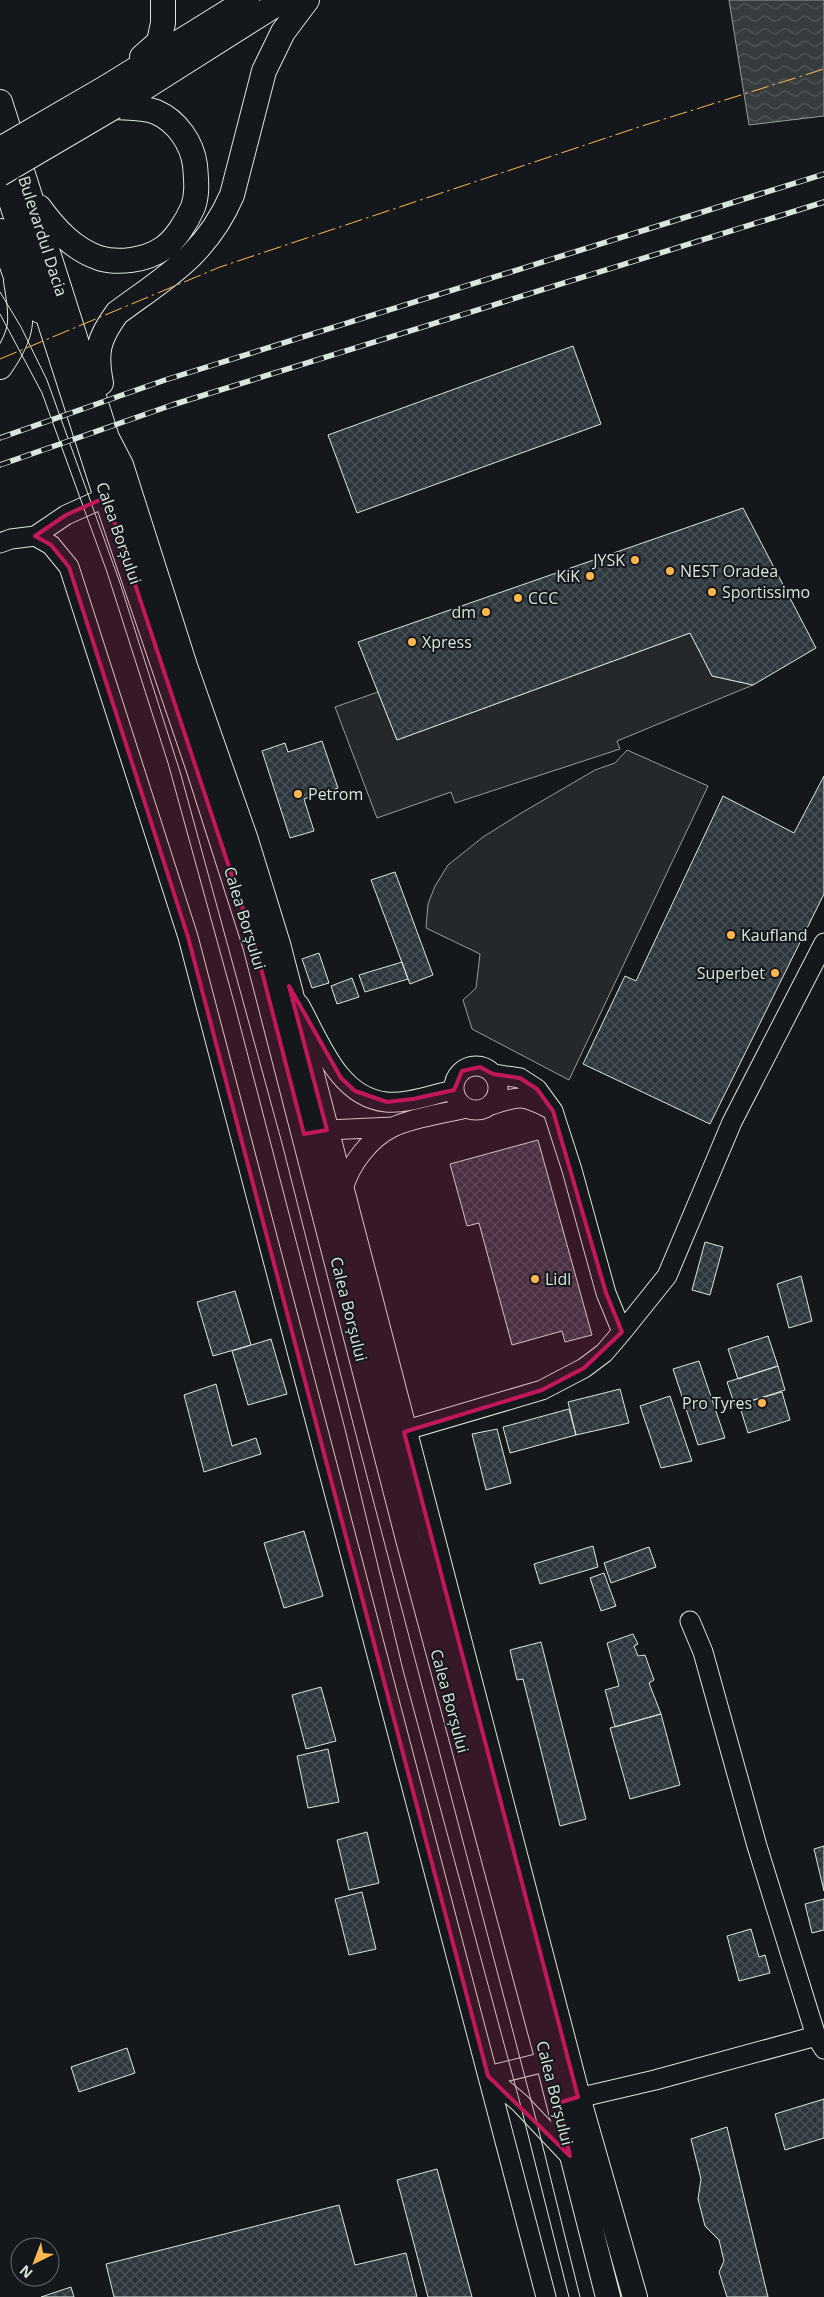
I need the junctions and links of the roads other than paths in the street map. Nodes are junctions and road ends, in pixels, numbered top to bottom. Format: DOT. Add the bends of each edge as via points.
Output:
graph roads {
  1 [pos="163,0"];
  2 [pos="247,0"];
  3 [pos="287,0"];
  4 [pos="308,0"];
  5 [pos="111,97"];
  6 [pos="0,102"];
  7 [pos="0,149"];
  8 [pos="0,167"];
  9 [pos="0,174"];
  10 [pos="29,193"];
  11 [pos="0,231"];
  12 [pos="15,274"];
  13 [pos="54,332"];
  14 [pos="0,367"];
  15 [pos="86,370"];
  16 [pos="121,465"];
  17 [pos="106,497"];
  18 [pos="35,536"];
  19 [pos="0,543"];
  20 [pos="824,942"];
  21 [pos="289,986"];
  22 [pos="493,1074"];
  23 [pos="454,1090"];
  24 [pos="491,1105"];
  25 [pos="466,1108"];
  26 [pos="553,1111"];
  27 [pos="393,1127"];
  28 [pos="327,1130"];
  29 [pos="304,1134"];
  30 [pos="343,1189"];
  31 [pos="622,1332"];
  32 [pos="393,1434"];
  33 [pos="690,1621"];
  34 [pos="820,2042"];
  35 [pos="557,2059"];
  36 [pos="488,2076"];
  37 [pos="568,2100"];
  38 [pos="570,2156"];
  39 [pos="546,2297"];
  40 [pos="608,2297"];
  41 [pos="635,2297"];
  1 -- 5 [label="main road" via="159,42"];
  2 -- 5 [label="main road"];
  3 -- 5 [label="main road"];
  4 -- 16 [label="main road" via="283,32 264,71 232,195 224,213 186,263 117,313 101,338 97,362"];
  5 -- 7 [label="main road, bridge"];
  5 -- 9 [label="main road, bridge"];
  5 -- 10 [label="main road" via="157,113 181,131 190,146 196,190 193,206 178,232 161,250 148,255 118,261 101,258 65,238"];
  6 -- 10 [label="main road, Bulevardul Dacia"];
  8 -- 13 [label="main road, Bulevardul Dacia"];
  10 -- 15 [label="main road, Bulevardul Dacia"];
  11 -- 12 [label="main road, Bulevardul Dacia"];
  12 -- 13 [label="main road, Bulevardul Dacia"];
  12 -- 14 [label="main road" via="21,327"];
  13 -- 17 [label="main road, Calea Borșului"];
  15 -- 16 [label="main road, Calea Borșului" via="107,438"];
  16 -- 21 [label="main road, Calea Borșului" via="185,666 246,840"];
  17 -- 18 [label="street" via="66,515"];
  17 -- 29 [label="main road, Calea Borșului" via="198,767 254,945"];
  18 -- 19 [label="street"];
  18 -- 36 [label="street" via="50,545 69,567 188,937"];
  20 -- 31 [label="street" via="732,1122 667,1276"];
  21 -- 23 [label="street" via="341,1078 355,1091 387,1102"];
  21 -- 28 [label="main road, Calea Borșului"];
  22 -- 23 [label="street" via="480,1066 468,1067 458,1076"];
  22 -- 24 [label="street" via="498,1092"];
  22 -- 26 [label="street" via="520,1078 537,1089"];
  23 -- 25 [label="street" via="460,1104"];
  24 -- 25 [label="street" via="479,1111"];
  24 -- 26 [label="street" via="517,1096 532,1099"];
  25 -- 27 [label="street"];
  26 -- 31 [label="street" via="606,1293"];
  27 -- 28 [label="street"];
  27 -- 30 [label="street" via="355,1161"];
  28 -- 29 [label="street"];
  28 -- 30 [label="main road, Calea Borșului"];
  29 -- 32 [label="main road, Calea Borșului"];
  30 -- 32 [label="main road, Calea Borșului"];
  31 -- 32 [label="street" via="604,1353 584,1368 542,1390"];
  32 -- 35 [label="main road, Calea Borșului"];
  33 -- 34 [label="street" via="703,1652 758,1846"];
  34 -- 37 [label="street"];
  35 -- 36 [label="street"];
  35 -- 37 [label="main road, Calea Borșului"];
  36 -- 38 [label="street" via="520,2103"];
  36 -- 39 [label="street"];
  37 -- 38 [label="main road, Calea Borșului"];
  37 -- 41 [label="main road, Calea Borșului"];
  38 -- 40 [label="main road, Calea Borșului"];
}
